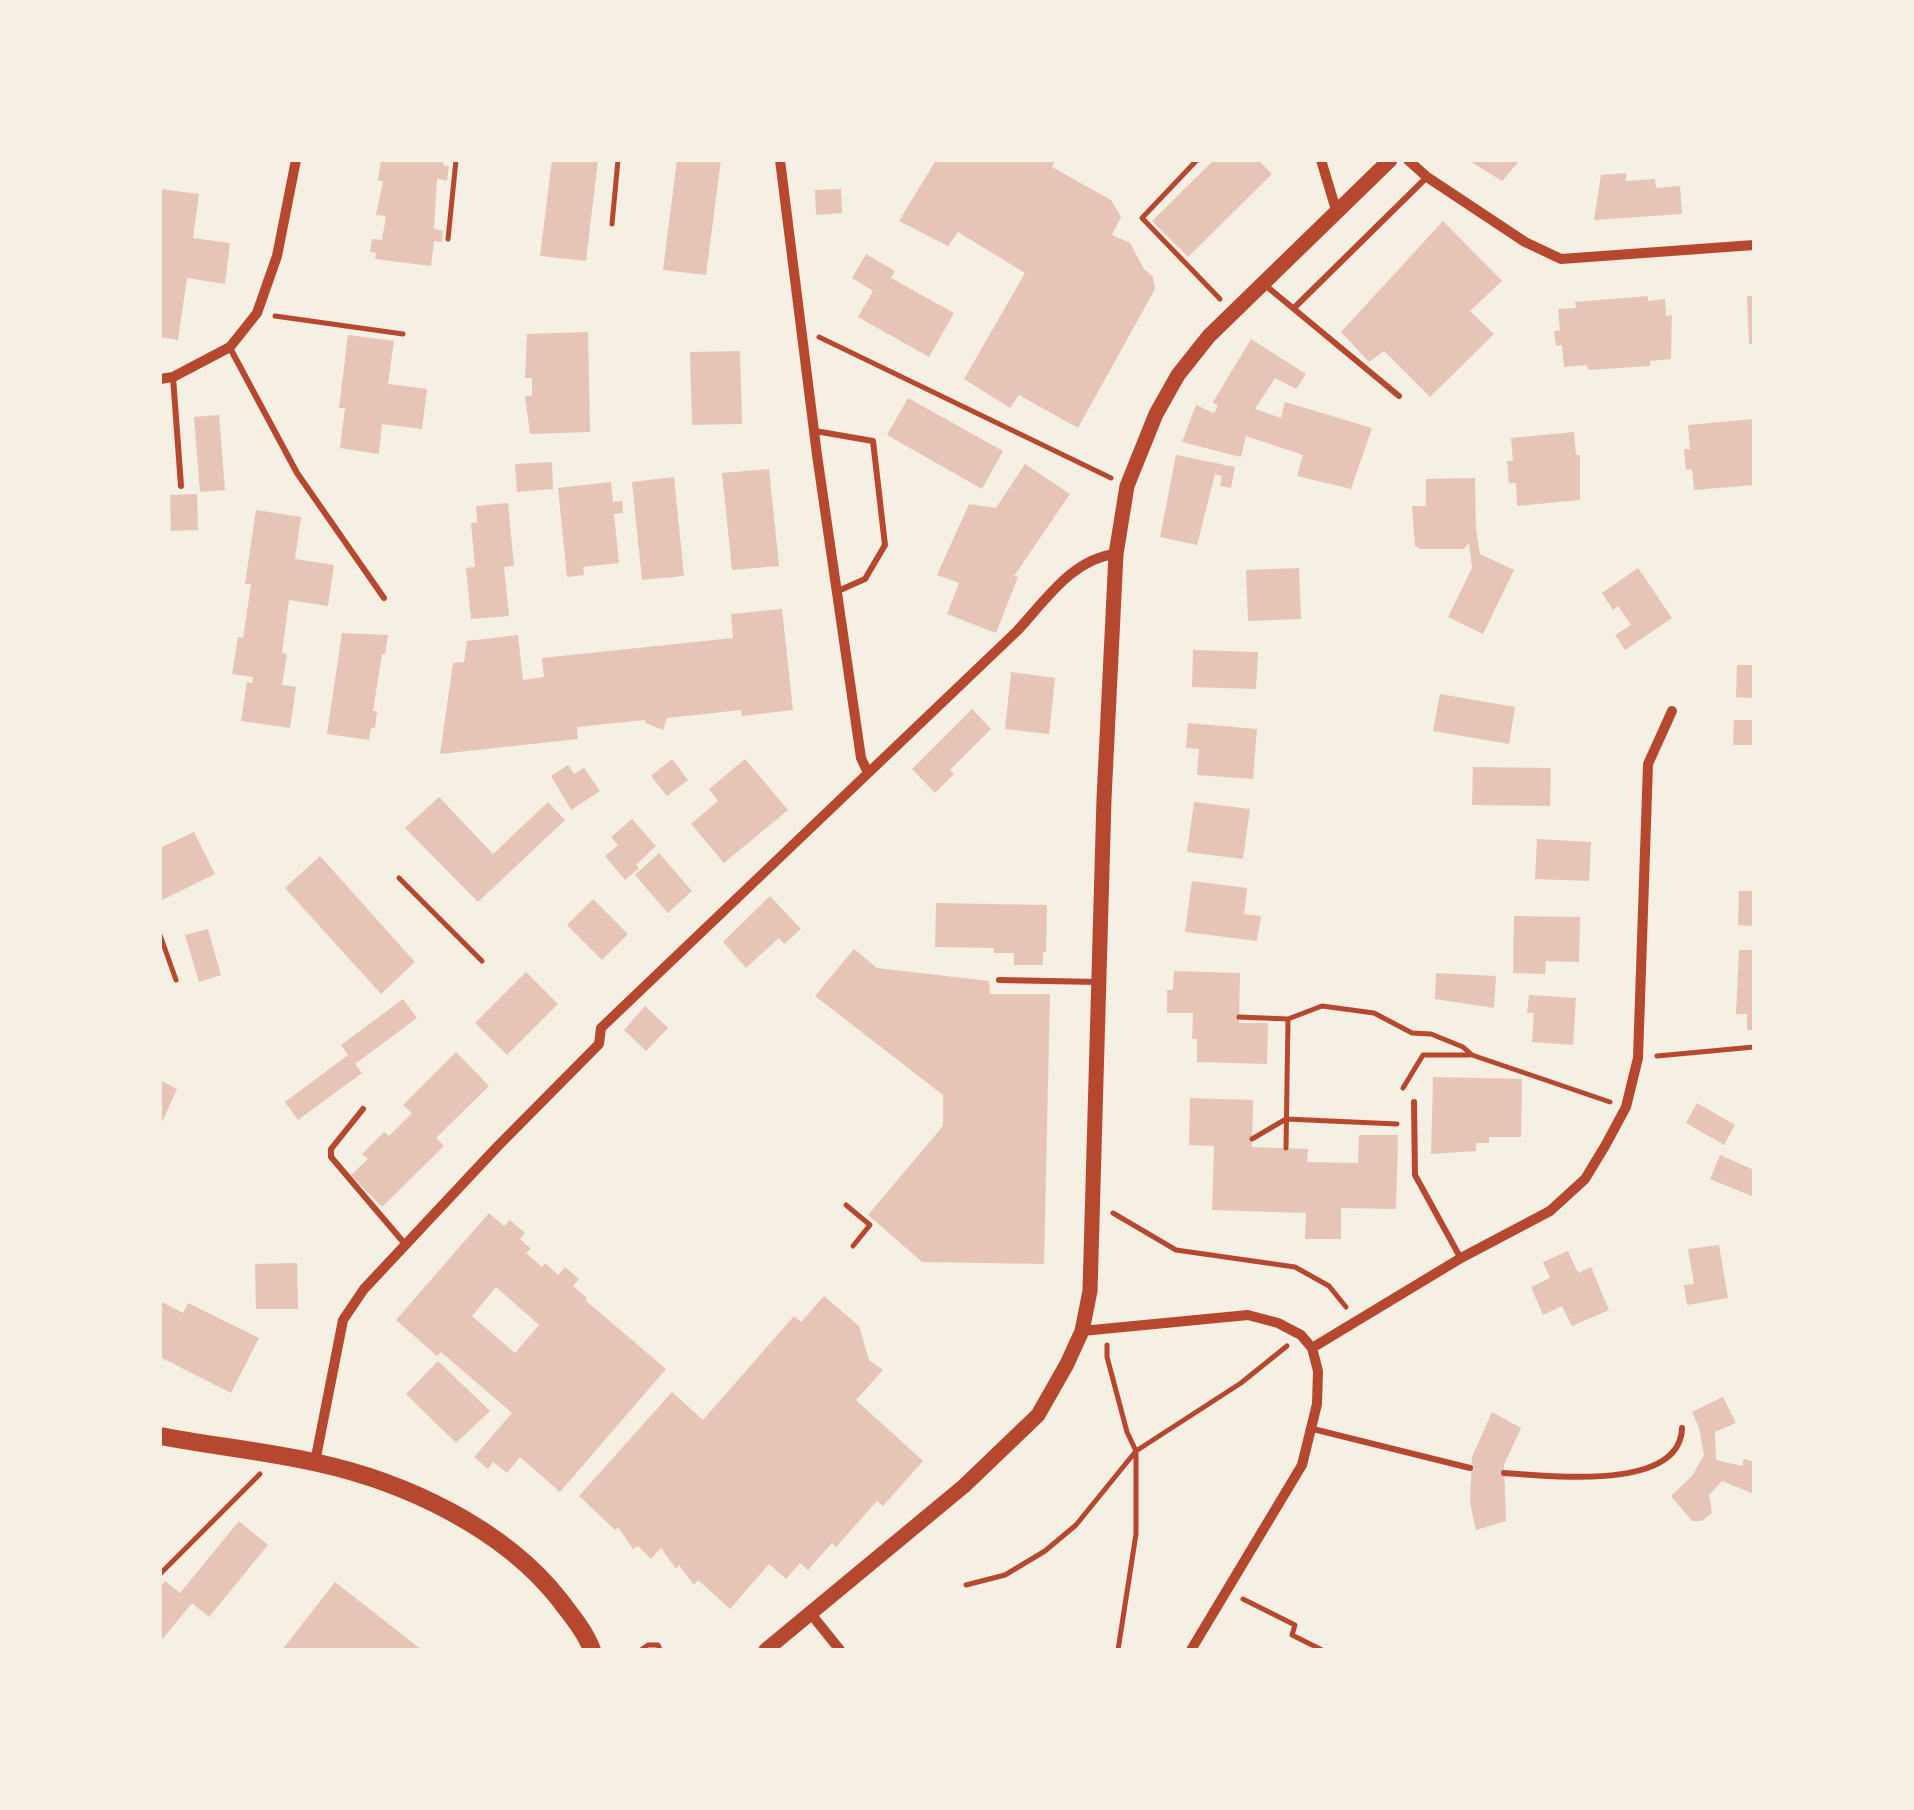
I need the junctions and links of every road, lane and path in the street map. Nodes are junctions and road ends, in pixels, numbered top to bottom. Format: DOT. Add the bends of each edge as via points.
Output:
graph roads {
  1 [pos="296,160"];
  2 [pos="456,160"];
  3 [pos="618,160"];
  4 [pos="780,160"];
  5 [pos="1197,160"];
  6 [pos="1321,160"];
  7 [pos="1390,160"];
  8 [pos="1408,160"];
  9 [pos="1427,177"];
  10 [pos="1337,213"];
  11 [pos="612,224"];
  12 [pos="448,240"];
  13 [pos="1754,244"];
  14 [pos="1262,282"];
  15 [pos="1294,308"];
  16 [pos="1232,311"];
  17 [pos="257,314"];
  18 [pos="802,330"];
  19 [pos="403,334"];
  20 [pos="230,347"];
  21 [pos="173,377"];
  22 [pos="160,379"];
  23 [pos="1399,396"];
  24 [pos="814,430"];
  25 [pos="180,486"];
  26 [pos="1127,486"];
  27 [pos="1116,554"];
  28 [pos="838,591"];
  29 [pos="384,598"];
  30 [pos="1672,711"];
  31 [pos="868,773"];
  32 [pos="398,878"];
  33 [pos="160,935"];
  34 [pos="482,961"];
  35 [pos="176,980"];
  36 [pos="999,980"];
  37 [pos="1099,982"];
  38 [pos="1239,1017"];
  39 [pos="1288,1019"];
  40 [pos="1754,1047"];
  41 [pos="1638,1058"];
  42 [pos="1414,1102"];
  43 [pos="1626,1108"];
  44 [pos="363,1110"];
  45 [pos="1286,1119"];
  46 [pos="1400,1124"];
  47 [pos="1252,1139"];
  48 [pos="1286,1148"];
  49 [pos="1093,1202"];
  50 [pos="846,1205"];
  51 [pos="406,1245"];
  52 [pos="853,1246"];
  53 [pos="1461,1258"];
  54 [pos="1358,1321"];
  55 [pos="1107,1327"];
  56 [pos="1082,1331"];
  57 [pos="1300,1336"];
  58 [pos="1312,1348"];
  59 [pos="1682,1428"];
  60 [pos="1313,1430"];
  61 [pos="160,1436"];
  62 [pos="1136,1451"];
  63 [pos="276,1457"];
  64 [pos="315,1462"];
  65 [pos="1470,1468"];
  66 [pos="1504,1473"];
  67 [pos="160,1574"];
  68 [pos="966,1585"];
  69 [pos="1226,1592"];
  70 [pos="811,1614"];
  71 [pos="592,1650"];
  72 [pos="641,1650"];
  73 [pos="660,1650"];
  74 [pos="766,1650"];
  75 [pos="840,1650"];
  76 [pos="1118,1650"];
  77 [pos="1192,1650"];
  78 [pos="1322,1650"];
  1 -- 17 [label="street" via="277,256"];
  2 -- 12 [label="path"];
  3 -- 11 [label="path"];
  4 -- 18 [label="street"];
  5 -- 16 [label="path" via="1142,218"];
  6 -- 10 [label="street"];
  7 -- 10 [label="street"];
  8 -- 9 [label="street"];
  9 -- 13 [label="street" via="1561,259"];
  9 -- 15 [label="lane"];
  10 -- 14 [label="street"];
  14 -- 15 [label="lane"];
  14 -- 16 [label="street"];
  15 -- 23 [label="lane"];
  16 -- 26 [label="street" via="1178,375"];
  17 -- 19 [label="path"];
  17 -- 20 [label="street"];
  18 -- 24 [label="street"];
  18 -- 26 [label="path"];
  20 -- 21 [label="street"];
  20 -- 29 [label="lane" via="297,473"];
  21 -- 22 [label="street"];
  21 -- 25 [label="lane"];
  24 -- 28 [label="street"];
  24 -- 28 [label="lane" via="873,441 884,545 865,580"];
  26 -- 27 [label="street"];
  27 -- 31 [label="street" via="1095,556 1070,574"];
  27 -- 37 [label="street"];
  28 -- 31 [label="street"];
  30 -- 41 [label="street" via="1648,764"];
  31 -- 51 [label="street" via="601,1028 600,1044"];
  32 -- 34 [label="path"];
  33 -- 35 [label="path"];
  36 -- 37 [label="lane"];
  37 -- 49 [label="street"];
  38 -- 39 [label="path"];
  39 -- 43 [label="path" via="1322,1006 1374,1014"];
  39 -- 45 [label="path"];
  40 -- 41 [label="path"];
  41 -- 43 [label="street"];
  42 -- 53 [label="lane" via="1416,1176"];
  43 -- 53 [label="street" via="1585,1179 1562,1200"];
  44 -- 51 [label="lane" via="330,1157"];
  45 -- 46 [label="path"];
  45 -- 47 [label="path"];
  45 -- 48 [label="path"];
  49 -- 54 [label="path" via="1176,1250 1295,1267 1329,1286"];
  49 -- 56 [label="street"];
  50 -- 52 [label="path" via="870,1225"];
  51 -- 64 [label="street" via="343,1320"];
  53 -- 54 [label="street"];
  54 -- 58 [label="street"];
  55 -- 56 [label="street"];
  55 -- 57 [label="street" via="1248,1315"];
  55 -- 62 [label="path" via="1107,1357"];
  56 -- 70 [label="street" via="1038,1415"];
  57 -- 58 [label="street"];
  57 -- 62 [label="path"];
  58 -- 60 [label="street" via="1318,1370"];
  59 -- 66 [label="lane" via="1673,1452 1636,1472"];
  60 -- 65 [label="lane"];
  60 -- 69 [label="street" via="1302,1464"];
  61 -- 63 [label="main road"];
  62 -- 68 [label="path" via="1045,1552 1005,1575"];
  62 -- 76 [label="path" via="1136,1534"];
  63 -- 64 [label="main road"];
  63 -- 67 [label="path"];
  64 -- 71 [label="main road" via="366,1475 484,1532 543,1580"];
  69 -- 77 [label="street"];
  69 -- 78 [label="path" via="1295,1625 1292,1634"];
  70 -- 74 [label="street"];
  70 -- 75 [label="street"];
  72 -- 73 [label="path" via="658,1644"];
}
